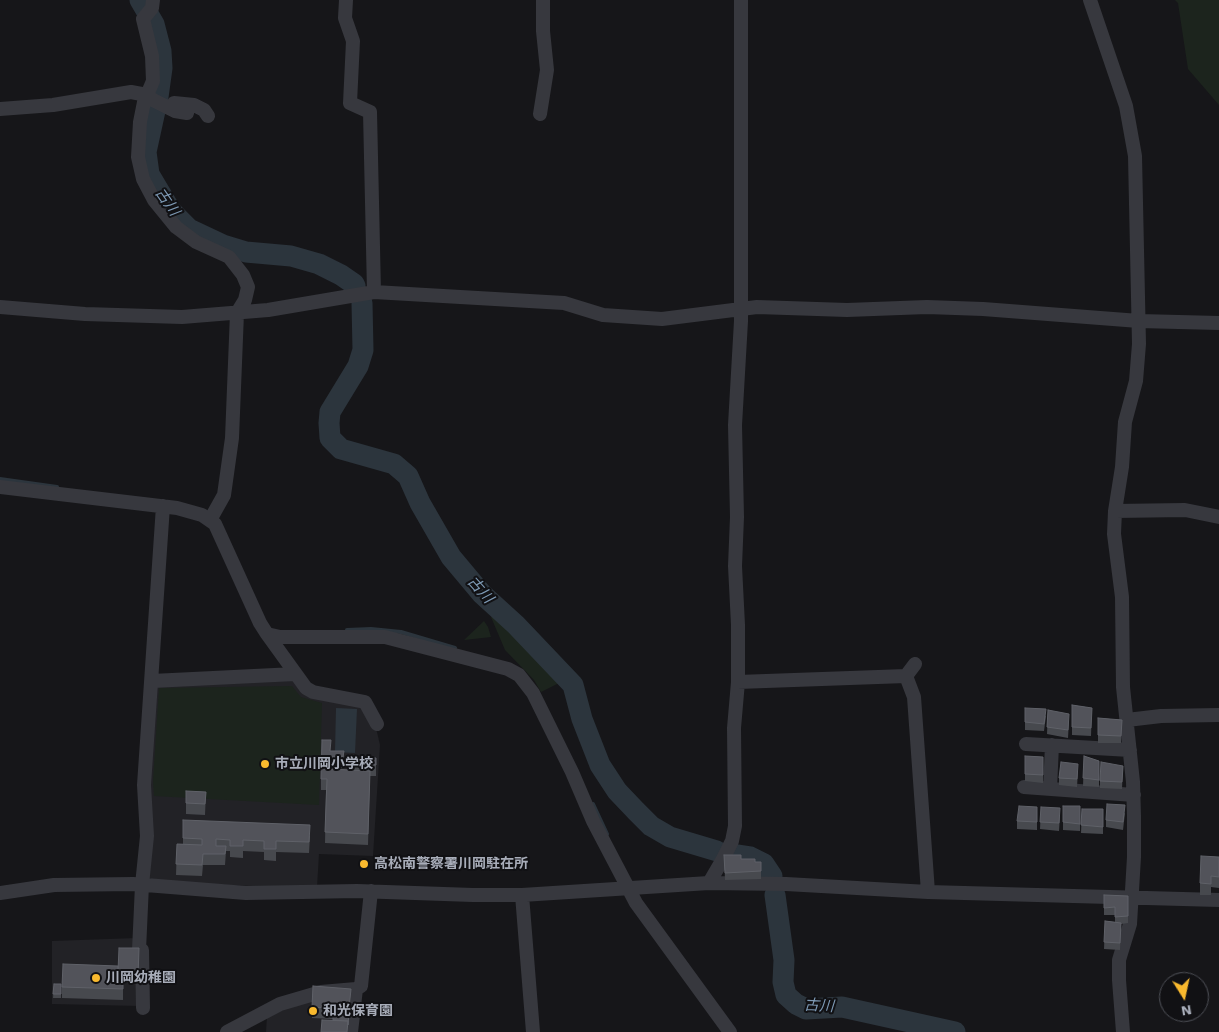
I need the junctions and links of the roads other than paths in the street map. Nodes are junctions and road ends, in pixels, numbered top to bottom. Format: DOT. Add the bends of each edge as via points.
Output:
graph roads {
  1 [pos="346,0"];
  2 [pos="544,0"];
  3 [pos="741,0"];
  4 [pos="1090,0"];
  5 [pos="149,9"];
  6 [pos="154,100"];
  7 [pos="0,109"];
  8 [pos="187,113"];
  9 [pos="540,114"];
  10 [pos="208,116"];
  11 [pos="374,292"];
  12 [pos="0,307"];
  13 [pos="741,308"];
  14 [pos="237,313"];
  15 [pos="1138,321"];
  16 [pos="1219,323"];
  17 [pos="0,487"];
  18 [pos="163,506"];
  19 [pos="1115,511"];
  20 [pos="1219,517"];
  21 [pos="210,520"];
  22 [pos="267,634"];
  23 [pos="915,664"];
  24 [pos="295,674"];
  25 [pos="906,676"];
  26 [pos="152,681"];
  27 [pos="738,682"];
  28 [pos="1219,715"];
  29 [pos="1127,720"];
  30 [pos="377,724"];
  31 [pos="1026,744"];
  32 [pos="1052,745"];
  33 [pos="1130,750"];
  34 [pos="1024,787"];
  35 [pos="1050,789"];
  36 [pos="1134,795"];
  37 [pos="709,883"];
  38 [pos="142,885"];
  39 [pos="626,887"];
  40 [pos="371,891"];
  41 [pos="928,892"];
  42 [pos="0,893"];
  43 [pos="522,895"];
  44 [pos="1131,897"];
  45 [pos="1219,900"];
  46 [pos="356,989"];
  47 [pos="143,1008"];
  48 [pos="227,1032"];
  49 [pos="351,1032"];
  50 [pos="533,1032"];
  51 [pos="730,1032"];
  52 [pos="1123,1032"];
  1 -- 11 [label="street" via="346,18 353,41 350,103 370,112"];
  2 -- 9 [label="street" via="547,70"];
  3 -- 13 [label="street"];
  4 -- 15 [label="street" via="1133,136"];
  5 -- 6 [label="street"];
  6 -- 7 [label="street" via="131,92 53,105"];
  6 -- 8 [label="street" via="175,111"];
  6 -- 10 [label="street" via="194,105"];
  6 -- 14 [label="street" via="144,102 140,122 138,157 143,179 154,200 176,226 196,242 230,257 248,287"];
  11 -- 13 [label="street" via="564,304 603,315 662,319"];
  11 -- 14 [label="street"];
  12 -- 14 [label="street" via="182,317"];
  13 -- 15 [label="street" via="847,310 926,307"];
  13 -- 27 [label="street" via="735,426"];
  14 -- 21 [label="street" via="232,438 224,495"];
  15 -- 16 [label="street"];
  15 -- 19 [label="street" via="1136,381 1126,422"];
  17 -- 18 [label="street"];
  18 -- 21 [label="street" via="192,511"];
  18 -- 26 [label="street"];
  19 -- 20 [label="street" via="1185,510"];
  19 -- 29 [label="street"];
  21 -- 22 [label="street" via="215,524"];
  22 -- 24 [label="street"];
  22 -- 39 [label="street" via="280,637 385,637 508,669 519,675 534,693"];
  23 -- 25 [label="street"];
  24 -- 26 [label="street"];
  24 -- 30 [label="street" via="313,692 365,702"];
  25 -- 27 [label="street"];
  25 -- 41 [label="street" via="914,697"];
  26 -- 38 [label="street" via="144,785 147,836"];
  27 -- 37 [label="street" via="734,728 735,826 732,841"];
  28 -- 29 [label="street"];
  29 -- 33 [label="street"];
  31 -- 32 [label="street"];
  32 -- 33 [label="street"];
  32 -- 35 [label="street"];
  33 -- 36 [label="street"];
  34 -- 35 [label="street"];
  35 -- 36 [label="street"];
  36 -- 44 [label="street"];
  37 -- 39 [label="street"];
  37 -- 41 [label="street"];
  38 -- 40 [label="street" via="246,893"];
  38 -- 42 [label="street" via="54,885"];
  38 -- 47 [label="street" via="139,950 142,950"];
  39 -- 43 [label="street"];
  39 -- 51 [label="street"];
  40 -- 43 [label="street"];
  40 -- 46 [label="street" via="361,986"];
  41 -- 44 [label="street"];
  43 -- 50 [label="street"];
  44 -- 45 [label="street"];
  44 -- 52 [label="street" via="1130,924 1119,960"];
  46 -- 48 [label="street" via="321,992 280,1004"];
  46 -- 49 [label="street"];
}
